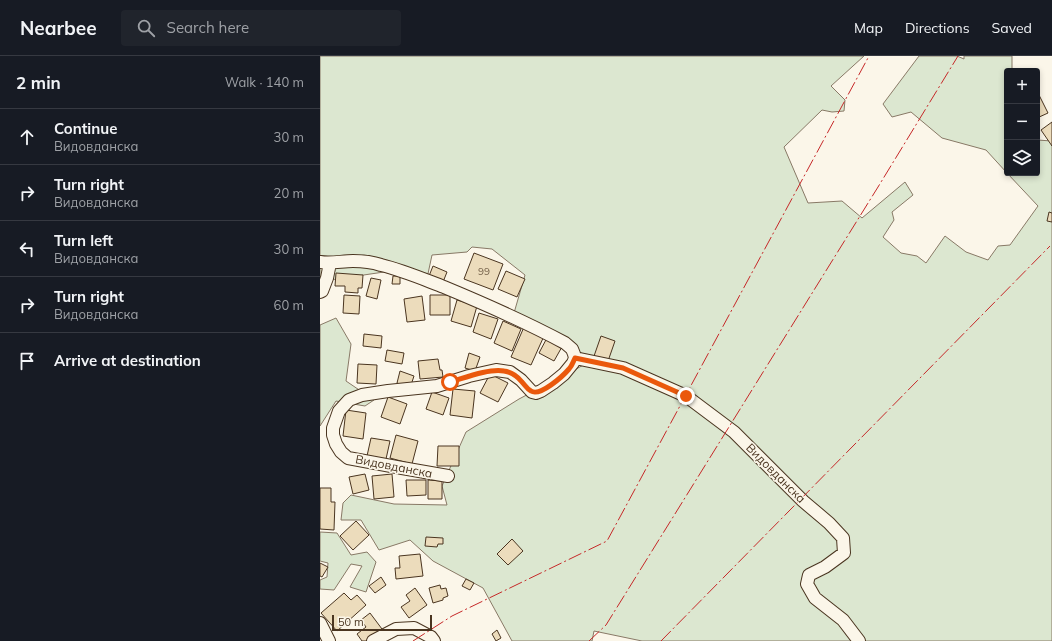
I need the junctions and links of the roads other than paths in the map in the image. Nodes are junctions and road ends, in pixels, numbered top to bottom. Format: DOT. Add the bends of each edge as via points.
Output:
graph roads {
  1 [pos="325,263"];
  2 [pos="320,292"];
  3 [pos="575,358"];
  4 [pos="448,476"];
  5 [pos="320,623"];
  6 [pos="329,641"];
  7 [pos="373,641"];
  8 [pos="434,641"];
  9 [pos="859,641"];
  1 -- 2 [label="street" via="327,278"];
  1 -- 3 [label="street" via="368,262 435,284 550,335 569,346"];
  3 -- 4 [label="street, Видовданска" via="553,384 536,393 510,372 496,370 437,386 362,395 348,400 339,411 333,435 340,452 348,458"];
  3 -- 9 [label="street, Видовданска" via="623,368 686,396 734,432 803,501 829,523 843,538 844,553 809,575 807,584 815,598 843,620"];
  5 -- 6 [label="street"];
  7 -- 8 [label="street" via="396,629 414,628"];
}
